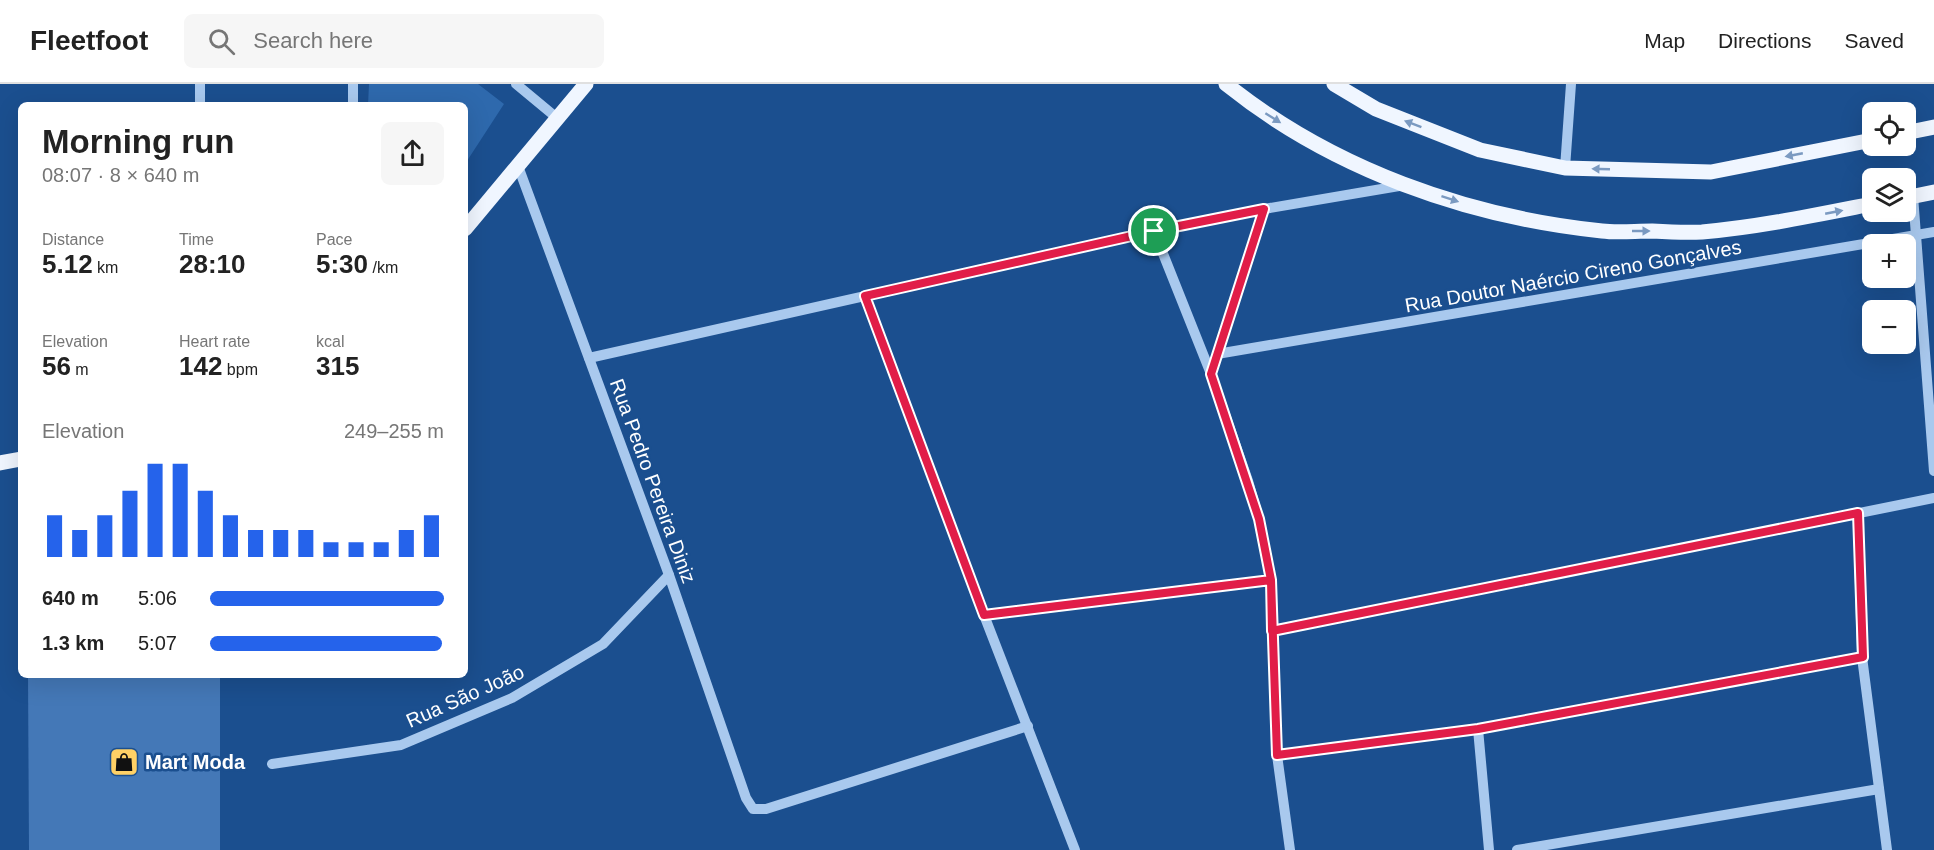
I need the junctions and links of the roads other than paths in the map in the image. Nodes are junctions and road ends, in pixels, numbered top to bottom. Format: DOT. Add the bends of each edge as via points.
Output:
graph roads {
  1 [pos="200,84"];
  2 [pos="353,84"];
  3 [pos="516,84"];
  4 [pos="586,84"];
  5 [pos="1226,84"];
  6 [pos="1334,84"];
  7 [pos="1570,84"];
  8 [pos="200,102"];
  9 [pos="352,102"];
  10 [pos="557,118"];
  11 [pos="1934,127"];
  12 [pos="1916,131"];
  13 [pos="1862,142"];
  14 [pos="518,166"];
  15 [pos="1566,168"];
  16 [pos="1405,185"];
  17 [pos="1934,192"];
  18 [pos="1916,196"];
  19 [pos="1862,206"];
  20 [pos="1264,209"];
  21 [pos="468,225"];
  22 [pos="1154,231"];
  23 [pos="1934,232"];
  24 [pos="1916,235"];
  25 [pos="1862,244"];
  26 [pos="865,296"];
  27 [pos="1217,354"];
  28 [pos="589,358"];
  29 [pos="1211,374"];
  30 [pos="18,460"];
  31 [pos="0,463"];
  32 [pos="1934,471"];
  33 [pos="1934,498"];
  34 [pos="1858,513"];
  35 [pos="669,575"];
  36 [pos="1271,580"];
  37 [pos="984,615"];
  38 [pos="1272,631"];
  39 [pos="1863,657"];
  40 [pos="1029,726"];
  41 [pos="1478,729"];
  42 [pos="1277,755"];
  43 [pos="272,764"];
  44 [pos="1879,789"];
  45 [pos="1075,850"];
  46 [pos="1290,850"];
  47 [pos="1489,850"];
  48 [pos="1517,850"];
  49 [pos="1887,850"];
  1 -- 8 [label="street"];
  2 -- 9 [label="street"];
  3 -- 10 [label="street"];
  4 -- 10 [label="main road"];
  5 -- 16 [label="main road, one-way" via="1321,148"];
  15 -- 6 [label="main road, one-way" via="1480,150 1376,110"];
  7 -- 15 [label="street"];
  10 -- 14 [label="main road"];
  11 -- 12 [label="main road"];
  13 -- 15 [label="main road, one-way" via="1711,172"];
  14 -- 21 [label="main road"];
  14 -- 28 [label="street, Rua Pedro Pereira Diniz"];
  16 -- 19 [label="main road, one-way" via="1500,215 1603,231 1701,232"];
  16 -- 20 [label="street"];
  17 -- 18 [label="main road"];
  20 -- 22 [label="street"];
  20 -- 27 [label="street"];
  22 -- 26 [label="street"];
  22 -- 29 [label="street"];
  23 -- 24 [label="street, Rua Doutor Naércio Cireno Gonçalves"];
  24 -- 32 [label="street"];
  25 -- 27 [label="street, Rua Doutor Naércio Cireno Gonçalves"];
  26 -- 28 [label="street"];
  26 -- 37 [label="street"];
  27 -- 29 [label="street"];
  28 -- 35 [label="street, Rua Pedro Pereira Diniz"];
  29 -- 36 [label="street" via="1248,481"];
  30 -- 31 [label="main road"];
  33 -- 34 [label="street"];
  34 -- 38 [label="street"];
  34 -- 39 [label="street"];
  35 -- 40 [label="street, Rua Pedro Pereira Diniz" via="753,809 766,809"];
  35 -- 43 [label="street, Rua São João" via="603,645 512,698 401,745"];
  36 -- 37 [label="street"];
  36 -- 38 [label="street"];
  37 -- 40 [label="street"];
  38 -- 42 [label="street"];
  39 -- 41 [label="street"];
  39 -- 44 [label="street"];
  40 -- 45 [label="street"];
  41 -- 42 [label="street"];
  41 -- 47 [label="street"];
  42 -- 46 [label="street"];
  44 -- 48 [label="street"];
  44 -- 49 [label="street"];
}
